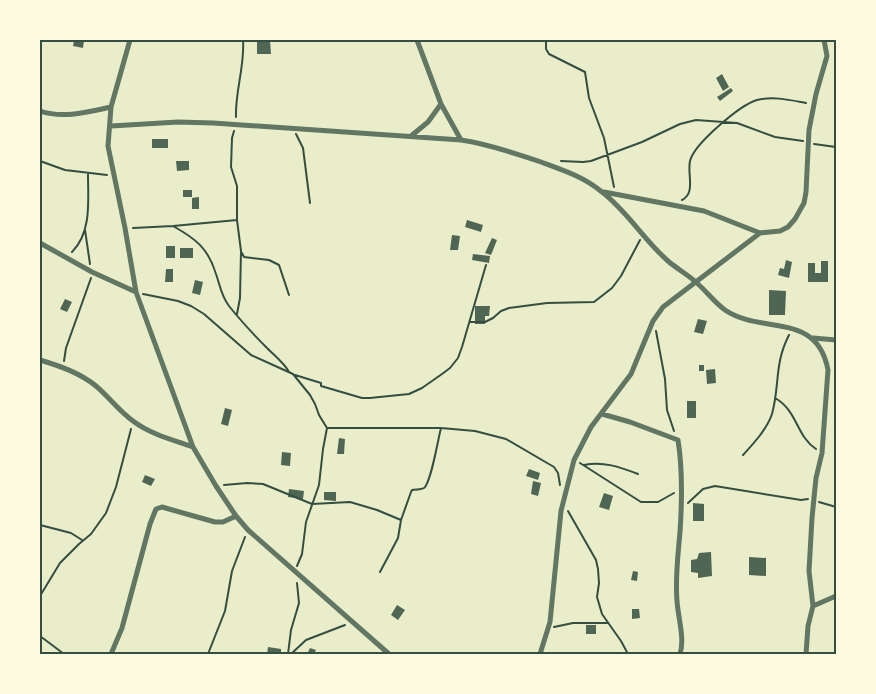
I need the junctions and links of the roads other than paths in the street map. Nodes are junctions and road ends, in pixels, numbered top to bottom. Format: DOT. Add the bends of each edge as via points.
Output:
graph roads {
  1 [pos="130,40"];
  2 [pos="417,40"];
  3 [pos="824,40"];
  4 [pos="441,104"];
  5 [pos="111,106"];
  6 [pos="40,111"];
  7 [pos="111,126"];
  8 [pos="411,136"];
  9 [pos="461,140"];
  10 [pos="603,192"];
  11 [pos="760,234"];
  12 [pos="40,244"];
  13 [pos="696,282"];
  14 [pos="136,292"];
  15 [pos="813,338"];
  16 [pos="836,340"];
  17 [pos="40,360"];
  18 [pos="602,414"];
  19 [pos="193,447"];
  20 [pos="236,516"];
  21 [pos="836,596"];
  22 [pos="813,606"];
  23 [pos="111,654"];
  24 [pos="389,654"];
  25 [pos="540,654"];
  26 [pos="680,654"];
  27 [pos="806,654"];
  1 -- 5 [label="street"];
  2 -- 4 [label="street"];
  3 -- 11 [label="street" via="827,56 814,105 804,203 788,227"];
  4 -- 8 [label="street" via="428,122"];
  4 -- 9 [label="street"];
  5 -- 6 [label="street" via="72,115"];
  5 -- 7 [label="street"];
  7 -- 8 [label="street" via="178,122"];
  7 -- 14 [label="street" via="108,146"];
  8 -- 9 [label="street"];
  9 -- 10 [label="street" via="481,143 563,169"];
  10 -- 11 [label="street" via="713,214"];
  10 -- 13 [label="street" via="667,261"];
  11 -- 13 [label="street"];
  12 -- 14 [label="street"];
  13 -- 15 [label="street" via="730,313 793,329"];
  13 -- 18 [label="street" via="663,307 653,320 631,374"];
  14 -- 19 [label="street"];
  15 -- 16 [label="street"];
  15 -- 22 [label="street" via="826,359 828,370 822,453 813,499 809,571"];
  17 -- 19 [label="street" via="76,373 97,387 133,422"];
  18 -- 25 [label="street" via="591,427 574,460 563,498 548,631"];
  18 -- 26 [label="street" via="678,440 682,462 676,593 682,639"];
  19 -- 20 [label="street"];
  20 -- 23 [label="street" via="215,522 162,507 156,509 122,628"];
  20 -- 24 [label="street"];
  21 -- 22 [label="street"];
  22 -- 27 [label="street"];
}
